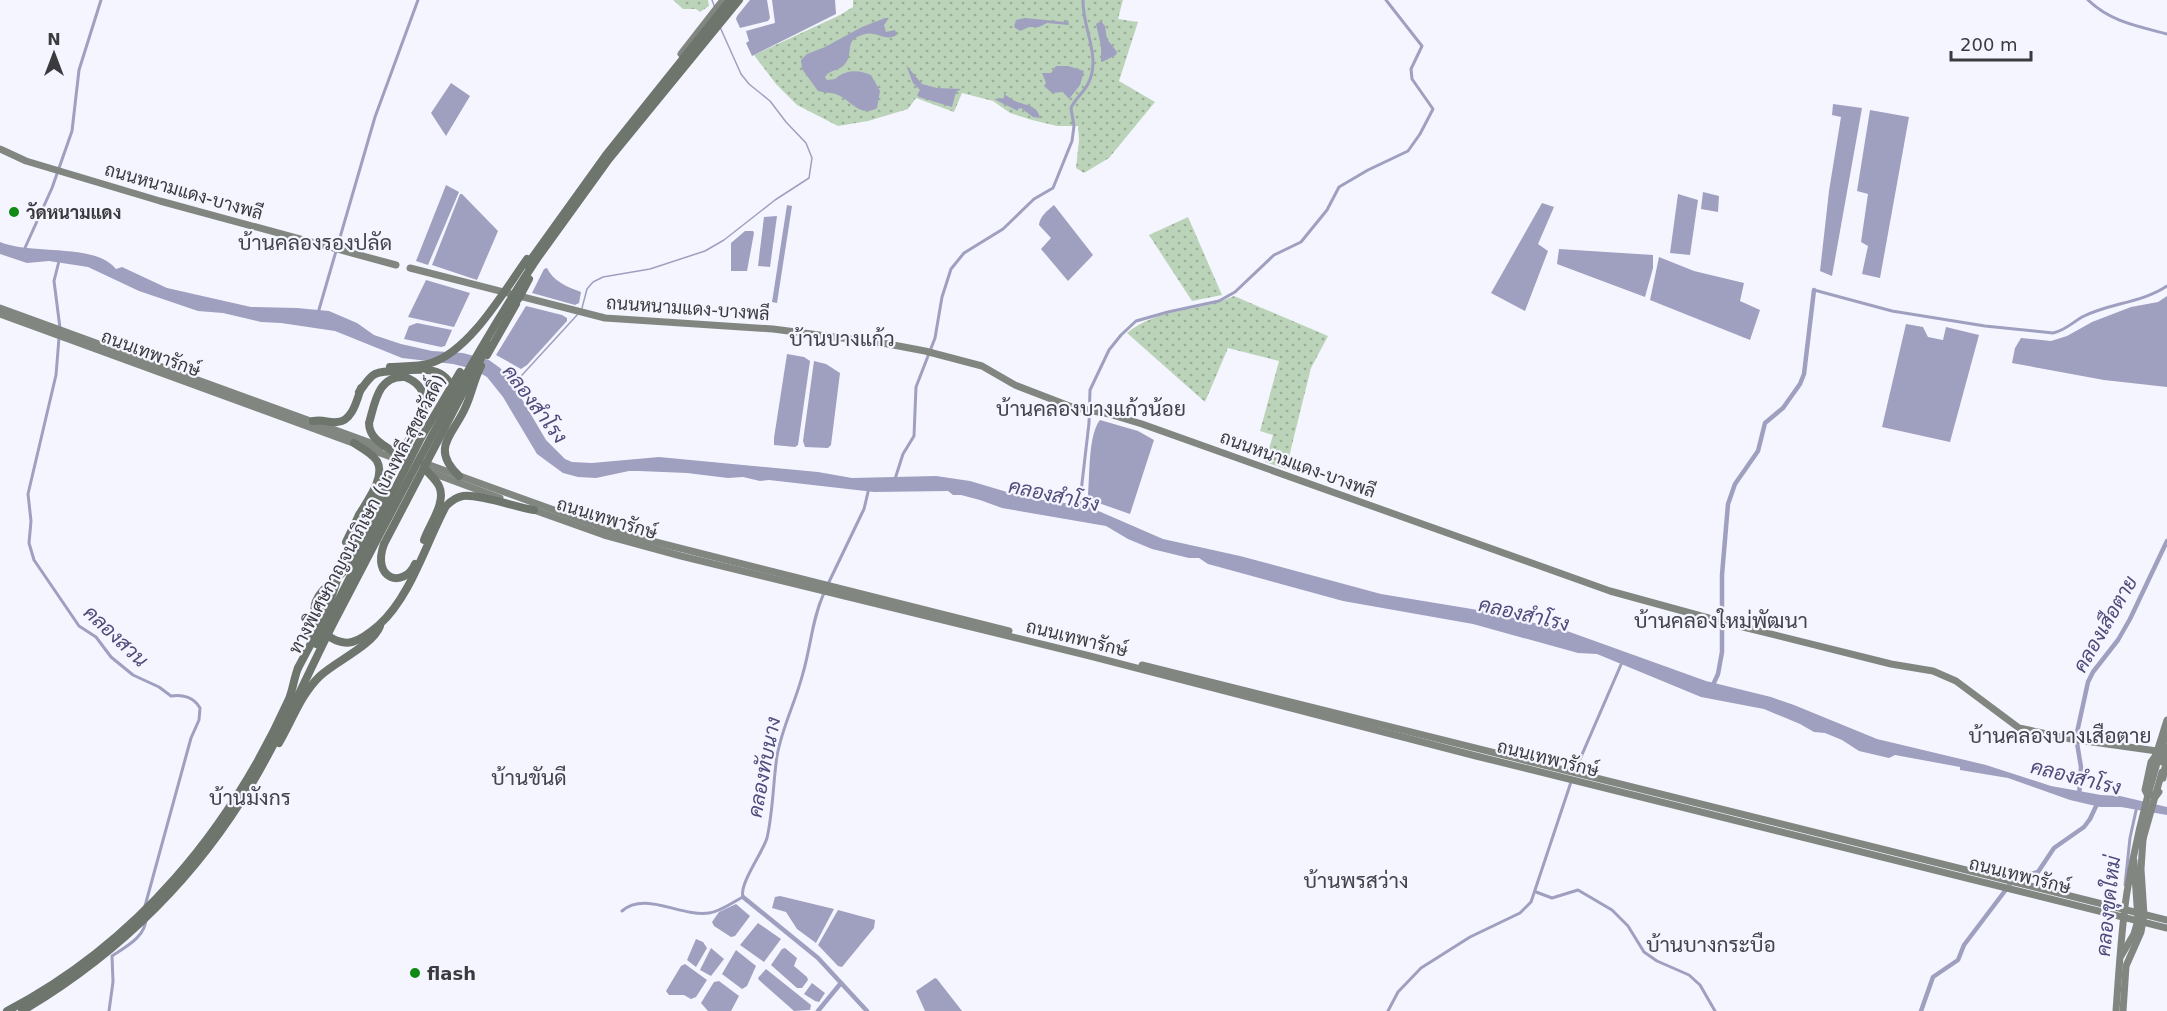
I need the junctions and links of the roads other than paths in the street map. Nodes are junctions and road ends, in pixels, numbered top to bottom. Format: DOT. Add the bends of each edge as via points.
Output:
graph roads {
  1 [pos="739,0"];
  2 [pos="725,1"];
  3 [pos="681,54"];
  4 [pos="0,149"];
  5 [pos="551,230"];
  6 [pos="536,260"];
  7 [pos="396,265"];
  8 [pos="410,268"];
  9 [pos="519,298"];
  10 [pos="0,308"];
  11 [pos="0,314"];
  12 [pos="60,333"];
  13 [pos="359,392"];
  14 [pos="271,409"];
  15 [pos="314,421"];
  16 [pos="421,438"];
  17 [pos="354,442"];
  18 [pos="394,452"];
  19 [pos="427,471"];
  20 [pos="459,476"];
  21 [pos="534,510"];
  22 [pos="380,543"];
  23 [pos="682,552"];
  24 [pos="381,623"];
  25 [pos="298,668"];
  26 [pos="290,696"];
  27 [pos="2167,720"];
  28 [pos="2167,731"];
  29 [pos="2167,738"];
  30 [pos="2163,753"];
  31 [pos="264,762"];
  32 [pos="2137,891"];
  33 [pos="2145,905"];
  34 [pos="2115,911"];
  35 [pos="2139,920"];
  36 [pos="2164,920"];
  37 [pos="2167,928"];
  38 [pos="7,1011"];
  39 [pos="22,1011"];
  40 [pos="2118,1011"];
  1 -- 6 [label="highway, ทางพิเศษกาญจนาภิเษก (บางพลี-สุขสวัสดิ์)" via="623,142"];
  2 -- 3 [label="main road"];
  2 -- 5 [label="highway, ทางพิเศษกาญจนาภิเษก (บางพลี-สุขสวัสดิ์), bridge"];
  4 -- 7 [label="main road, ถนนหนามแดง-บางพลี" via="26,161 199,213"];
  5 -- 13 [label="highway, bridge" via="484,320 449,354 429,363 371,371"];
  5 -- 16 [label="highway, ทางพิเศษกาญจนาภิเษก (บางพลี-สุขสวัสดิ์), bridge"];
  6 -- 9 [label="highway, bridge"];
  6 -- 22 [label="highway, ทางพิเศษกาญจนาภิเษก (บางพลี-สุขสวัสดิ์), bridge" via="466,372 417,462"];
  8 -- 30 [label="main road, ถนนหนามแดง-บางพลี" via="618,320 787,330 888,344 982,366 1015,385 1068,406 1142,424 1610,591 1891,664 1933,671 1956,681 2019,728"];
  9 -- 20 [label="highway, bridge" via="446,441 444,456"];
  9 -- 22 [label="highway, bridge" via="492,339"];
  10 -- 12 [label="main road, ถนนเทพารักษ์"];
  11 -- 12 [label="main road, ถนนเทพารักษ์"];
  12 -- 14 [label="main road, ถนนเทพารักษ์"];
  13 -- 15 [label="highway" via="346,420"];
  13 -- 22 [label="highway, bridge" via="376,374 408,370 434,370 444,375 453,391 452,406"];
  14 -- 15 [label="main road, ถนนเทพารักษ์"];
  14 -- 17 [label="main road, ถนนเทพารักษ์"];
  15 -- 18 [label="main road, ถนนเทพารักษ์"];
  16 -- 24 [label="highway, bridge" via="400,467 344,570 316,600 316,619 323,632 333,638 348,642 359,639"];
  16 -- 26 [label="highway, ทางพิเศษกาญจนาภิเษก (บางพลี-สุขสวัสดิ์), bridge"];
  17 -- 19 [label="main road, ถนนเทพารักษ์"];
  17 -- 25 [label="highway, bridge" via="379,466 378,481 346,541 327,606"];
  18 -- 20 [label="main road, ถนนเทพารักษ์"];
  18 -- 25 [label="highway, bridge" via="375,438 369,423 382,385 392,378 405,377 422,389 422,416 346,554 330,606"];
  19 -- 21 [label="main road, ถนนเทพารักษ์"];
  19 -- 22 [label="highway" via="440,488 441,500 413,569 403,577 387,575 381,567"];
  20 -- 23 [label="main road, ถนนเทพารักษ์"];
  21 -- 23 [label="main road, ถนนเทพารักษ์" via="604,535"];
  21 -- 24 [label="highway" via="475,496 454,499 446,506 413,578"];
  22 -- 31 [label="highway, ทางพิเศษกาญจนาภิเษก (บางพลี-สุขสวัสดิ์), bridge"];
  23 -- 34 [label="main road, ถนนเทพารักษ์"];
  24 -- 31 [label="highway, bridge" via="369,640 336,661 312,684"];
  25 -- 26 [label="highway"];
  26 -- 38 [label="highway, ทางพิเศษกาญจนาภิเษก (บางพลี-สุขสวัสดิ์), bridge" via="235,800 209,838 146,911 52,985"];
  27 -- 30 [label="main road"];
  28 -- 40 [label="main road, bridge" via="2130,873"];
  29 -- 30 [label="main road"];
  30 -- 30 [label="main road" via="2159,790 2156,796 2147,794 2151,762"];
  30 -- 32 [label="main road, bridge" via="2152,769 2134,837"];
  30 -- 33 [label="main road, bridge" via="2143,839"];
  30 -- 40 [label="main road, bridge" via="2134,869"];
  31 -- 39 [label="highway, ทางพิเศษกาญจนาภิเษก (บางพลี-สุขสวัสดิ์), bridge" via="218,835 158,906 91,965"];
  32 -- 34 [label="main road, bridge" via="2132,903"];
  32 -- 35 [label="main road"];
  33 -- 35 [label="main road"];
  33 -- 36 [label="main road"];
  34 -- 35 [label="main road, ถนนเทพารักษ์"];
  35 -- 36 [label="main road, ถนนเทพารักษ์"];
  35 -- 37 [label="main road"];
  35 -- 40 [label="main road"];
  35 -- 40 [label="main road, bridge" via="2119,962"];
}
